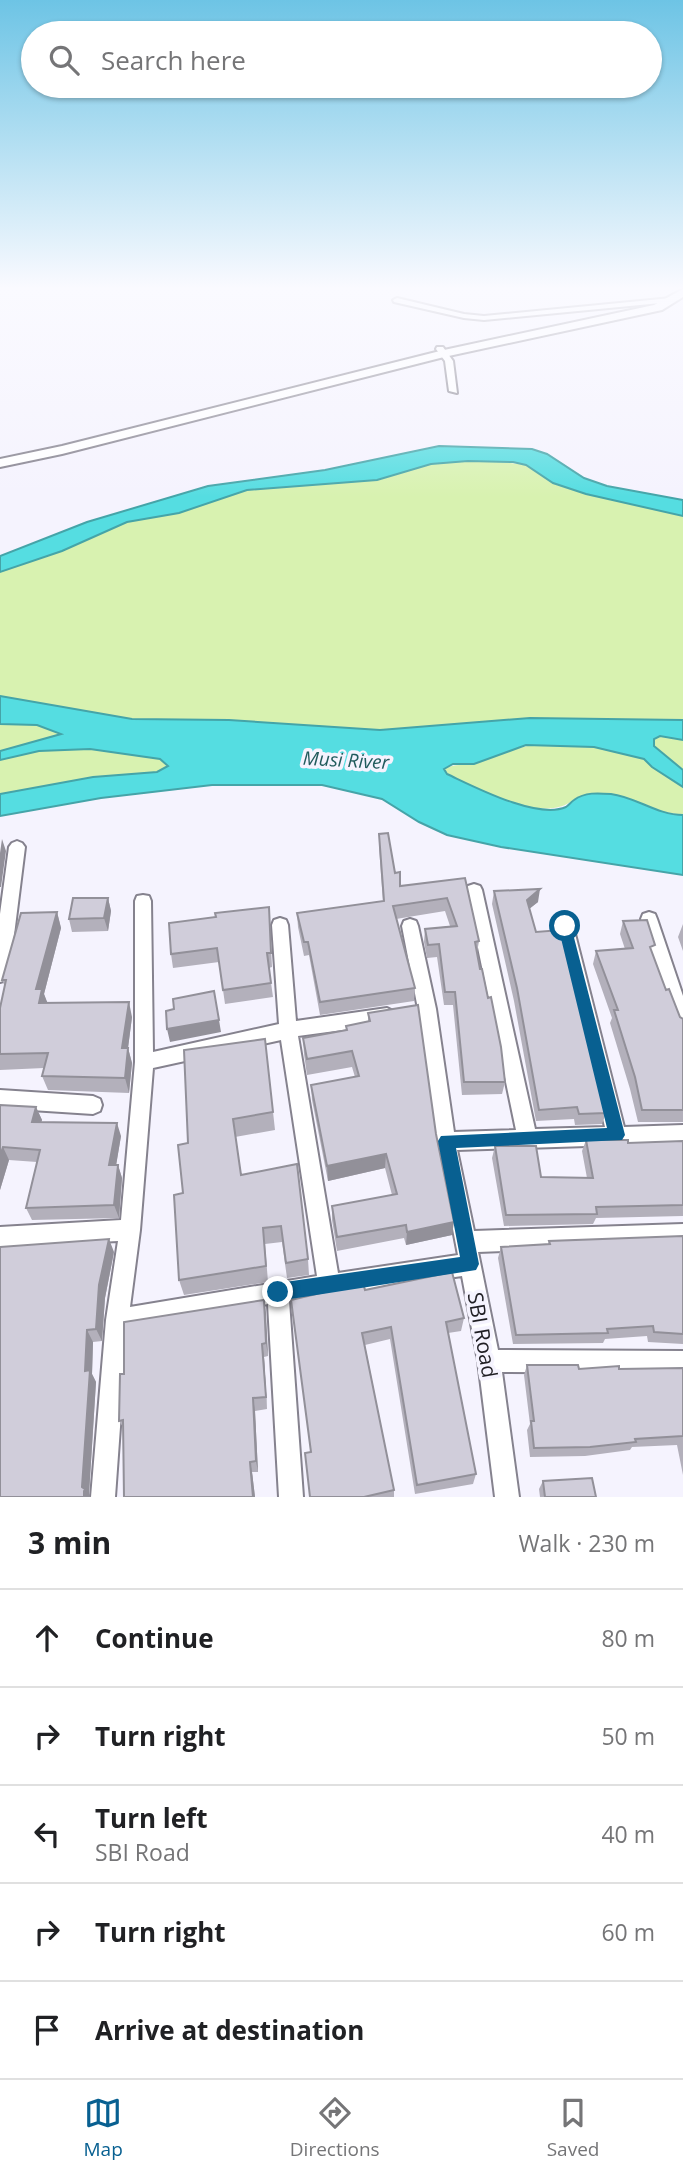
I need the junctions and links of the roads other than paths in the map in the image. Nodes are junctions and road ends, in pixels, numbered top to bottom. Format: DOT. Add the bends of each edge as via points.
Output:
graph roads {
  1 [pos="417,357"];
  2 [pos="420,357"];
  3 [pos="446,357"];
  4 [pos="454,391"];
  5 [pos="0,456"];
  6 [pos="0,463"];
  7 [pos="17,847"];
  8 [pos="474,890"];
  9 [pos="143,901"];
  10 [pos="649,919"];
  11 [pos="280,925"];
  12 [pos="410,926"];
  13 [pos="565,926"];
  14 [pos="0,975"];
  15 [pos="415,1011"];
  16 [pos="683,1023"];
  17 [pos="288,1030"];
  18 [pos="144,1062"];
  19 [pos="0,1099"];
  20 [pos="93,1105"];
  21 [pos="683,1134"];
  22 [pos="617,1135"];
  23 [pos="527,1137"];
  24 [pos="446,1141"];
  25 [pos="131,1230"];
  26 [pos="683,1234"];
  27 [pos="0,1237"];
  28 [pos="466,1242"];
  29 [pos="470,1264"];
  30 [pos="329,1284"];
  31 [pos="278,1292"];
  32 [pos="117,1320"];
  33 [pos="489,1361"];
  34 [pos="683,1362"];
  35 [pos="103,1497"];
  36 [pos="291,1497"];
  37 [pos="508,1497"];
  1 -- 5 [label="street"];
  2 -- 6 [label="street"];
  3 -- 4 [label="street"];
  7 -- 14 [label="street"];
  8 -- 23 [label="street"];
  9 -- 18 [label="street"];
  10 -- 16 [label="street"];
  11 -- 17 [label="street"];
  12 -- 15 [label="street, SBI Road"];
  13 -- 22 [label="street"];
  15 -- 17 [label="street"];
  15 -- 24 [label="street, SBI Road"];
  17 -- 18 [label="street"];
  17 -- 30 [label="street"];
  18 -- 25 [label="street"];
  19 -- 20 [label="street"];
  21 -- 22 [label="street"];
  22 -- 23 [label="street"];
  23 -- 24 [label="street"];
  24 -- 28 [label="street, SBI Road"];
  25 -- 27 [label="street"];
  25 -- 32 [label="street"];
  26 -- 28 [label="street"];
  28 -- 29 [label="street, SBI Road"];
  29 -- 30 [label="street"];
  29 -- 33 [label="street, SBI Road"];
  30 -- 31 [label="street"];
  31 -- 32 [label="street"];
  31 -- 36 [label="street"];
  32 -- 35 [label="street"];
  33 -- 34 [label="street"];
  33 -- 37 [label="street, SBI Road"];
}
